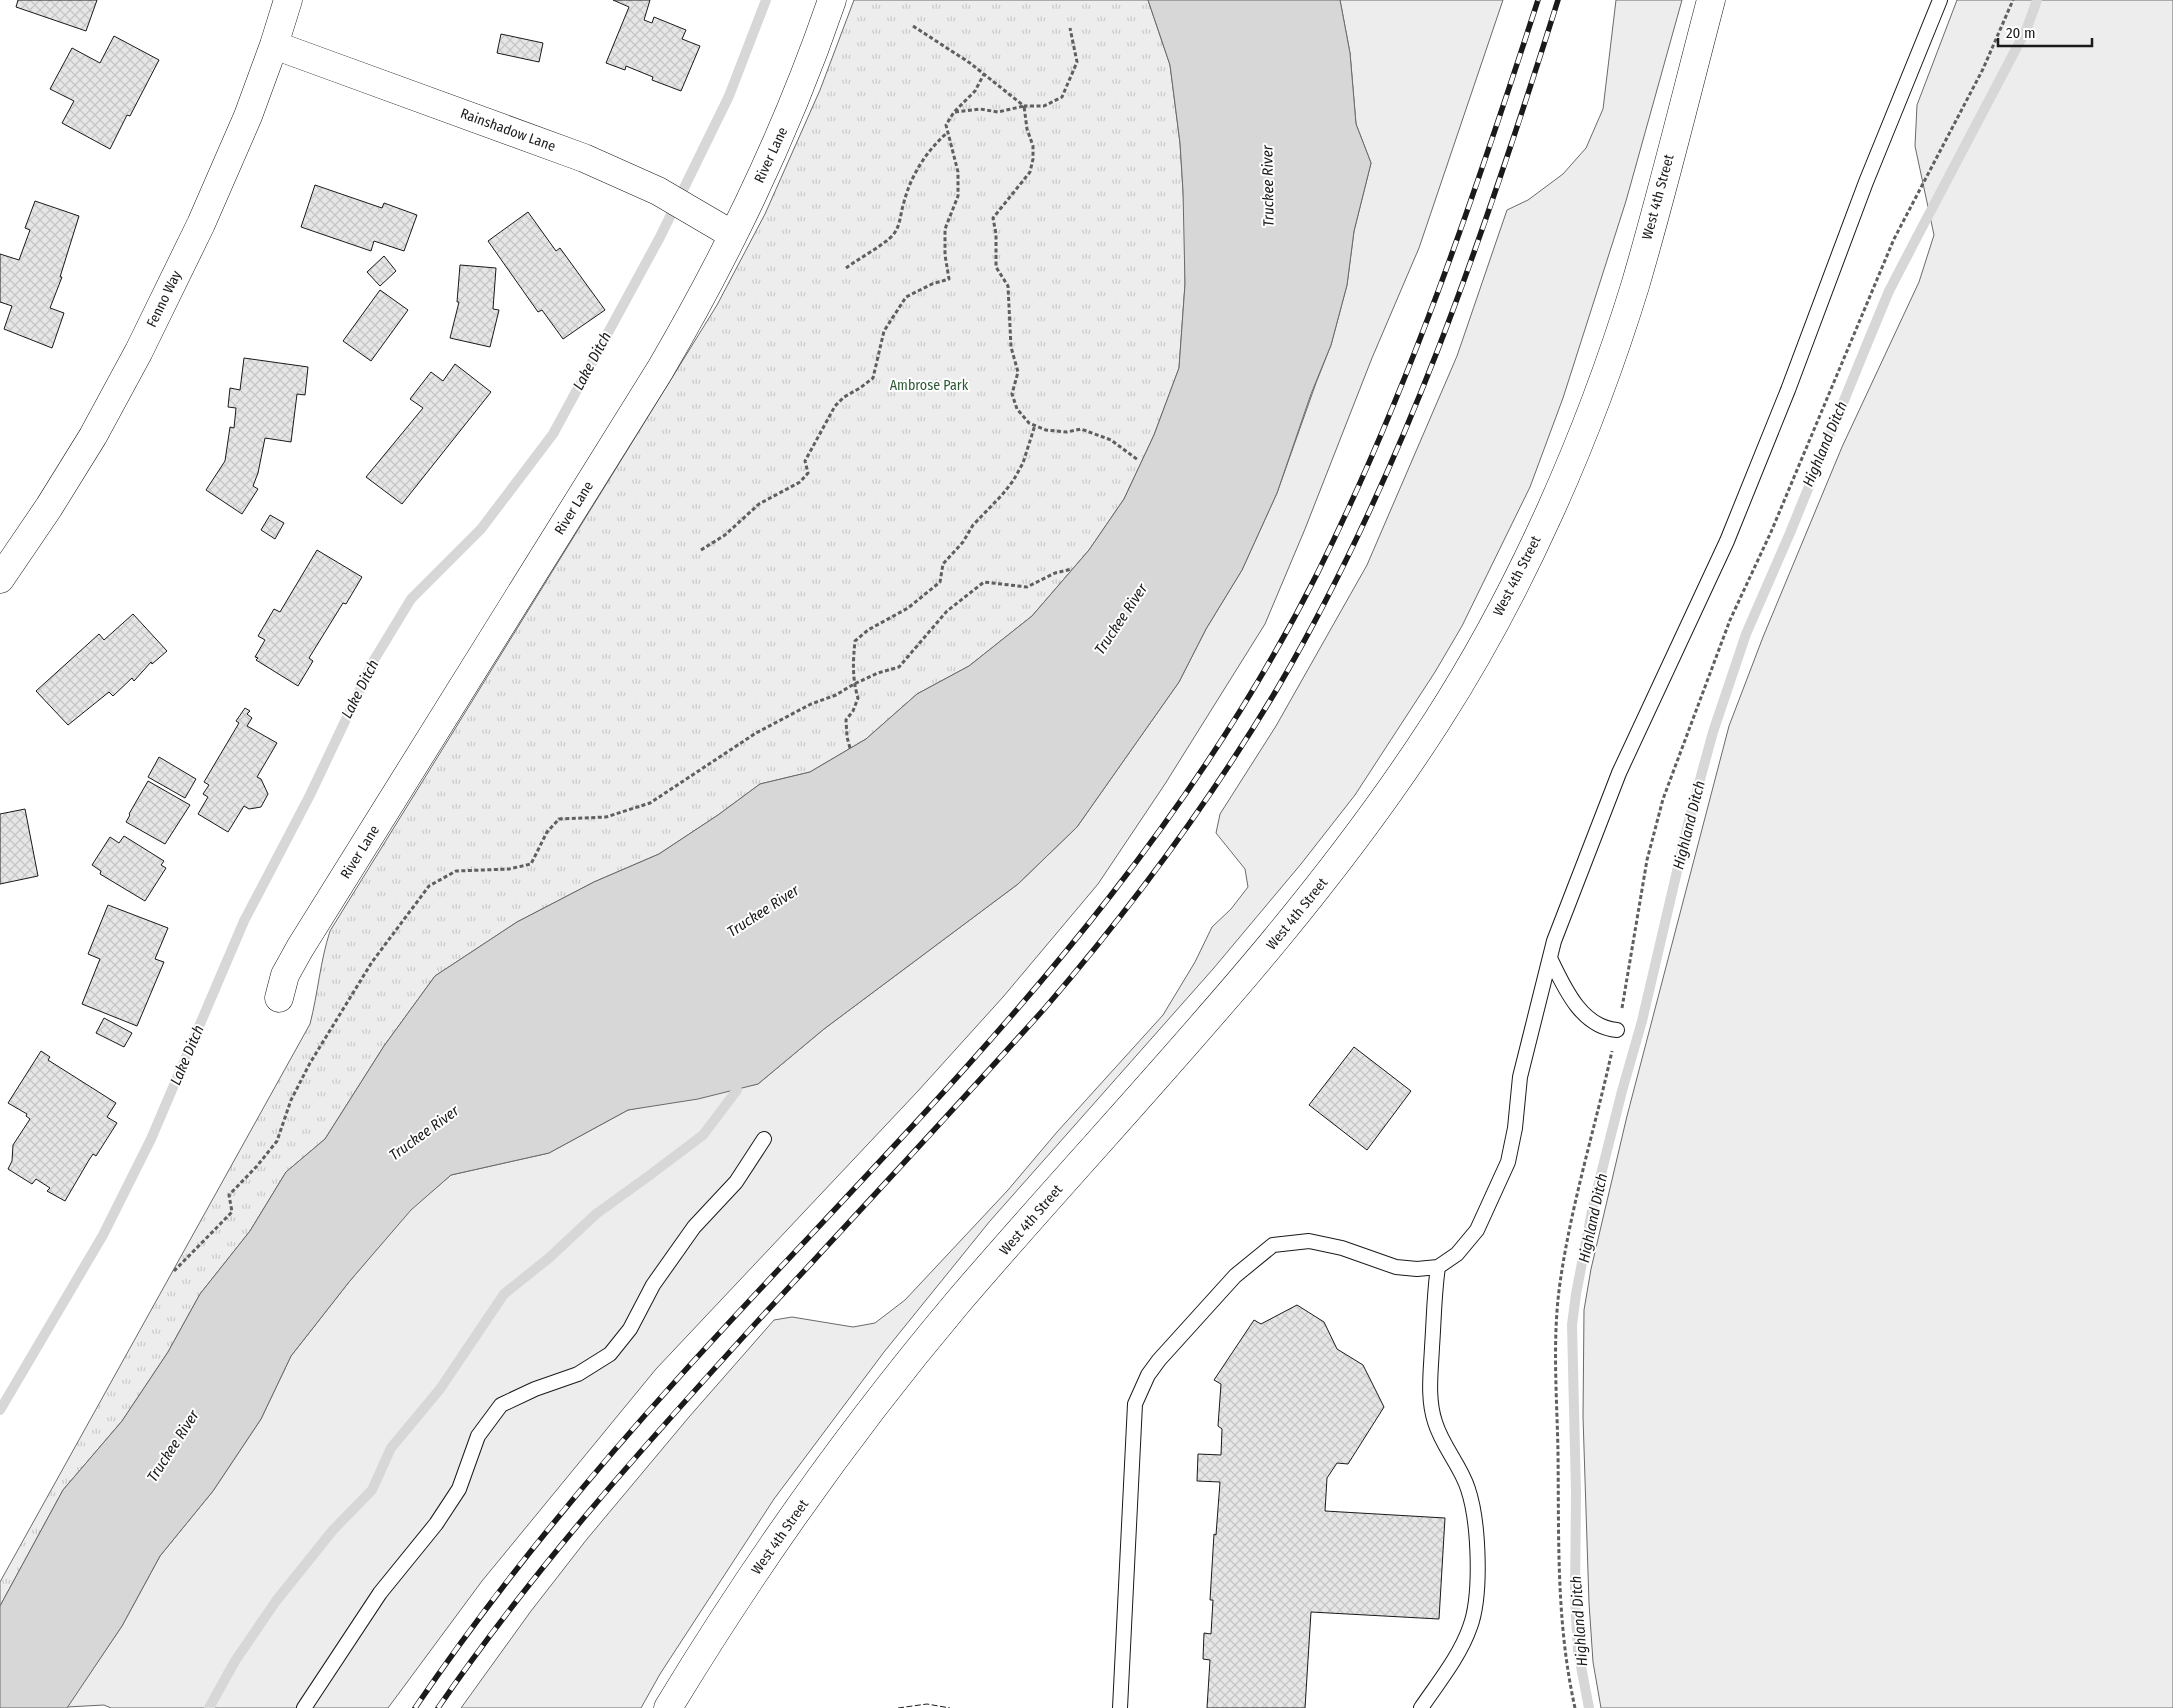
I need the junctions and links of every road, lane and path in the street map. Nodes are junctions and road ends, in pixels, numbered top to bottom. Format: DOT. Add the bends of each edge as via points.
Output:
graph roads {
  1 [pos="288,0"];
  2 [pos="832,0"];
  3 [pos="1711,0"];
  4 [pos="1940,0"];
  5 [pos="2013,0"];
  6 [pos="913,26"];
  7 [pos="1070,28"];
  8 [pos="274,44"];
  9 [pos="984,74"];
  10 [pos="1024,106"];
  11 [pos="954,112"];
  12 [pos="948,132"];
  13 [pos="733,235"];
  14 [pos="846,268"];
  15 [pos="1035,425"];
  16 [pos="1138,460"];
  17 [pos="701,550"];
  18 [pos="1072,569"];
  19 [pos="0,579"];
  20 [pos="854,684"];
  21 [pos="850,748"];
  22 [pos="1550,958"];
  23 [pos="279,998"];
  24 [pos="1617,1030"];
  25 [pos="764,1139"];
  26 [pos="1438,1267"];
  27 [pos="174,1271"];
  28 [pos="304,1708"];
  29 [pos="668,1708"];
  30 [pos="1120,1708"];
  31 [pos="1421,1708"];
  32 [pos="1575,1708"];
  1 -- 8 [label="street, Fenno Way"];
  2 -- 13 [label="street, River Lane" via="811,63"];
  3 -- 29 [label="street, West 4th Street" via="1635,285 1601,384 1569,467 1528,558 1441,716 1332,872 1272,945 956,1304 875,1406 789,1522"];
  4 -- 22 [label="lane" via="1727,541 1619,773"];
  5 -- 24 [label="path" via="1982,69 1894,239 1730,620 1663,799 1647,860"];
  6 -- 9 [label="path"];
  7 -- 10 [label="path" via="1077,62 1062,96 1044,106"];
  8 -- 13 [label="street, Rainshadow Lane" via="584,158 658,191"];
  8 -- 19 [label="street, Fenno Way" via="248,116 201,224 139,351 93,436"];
  9 -- 10 [label="path"];
  9 -- 11 [label="path" via="975,91"];
  10 -- 11 [label="path" via="998,112 980,109"];
  10 -- 15 [label="path" via="1033,146 1030,172 992,218 996,234 996,267 1008,286 1011,347 1018,372 1012,394 1017,409"];
  11 -- 12 [label="path" via="946,125"];
  12 -- 14 [label="path" via="922,160 904,202 900,223 892,236"];
  12 -- 17 [label="path" via="958,172 958,196 944,229 949,279 906,297 884,331 873,378 844,396 836,406 804,461 808,473 800,482 759,504 725,535"];
  13 -- 23 [label="street, River Lane" via="660,370 300,948 285,976"];
  15 -- 16 [label="path" via="1046,430 1067,432 1082,429 1111,440"];
  15 -- 20 [label="path" via="1023,463 1002,495 973,525 944,564 940,582 908,608 868,630 855,642 852,662"];
  18 -- 20 [label="path" via="1055,573 1027,587 984,582 947,611 899,667"];
  20 -- 21 [label="path" via="858,698 846,720"];
  20 -- 27 [label="path" via="756,733 650,803 606,817 559,819 531,864 456,871 429,886 372,962 310,1063 291,1100 277,1141 229,1195 232,1212"];
  22 -- 24 [label="lane" via="1566,992 1588,1017 1604,1029"];
  22 -- 26 [label="lane" via="1520,1077 1508,1162 1477,1230 1457,1254"];
  24 -- 32 [label="path" via="1560,1283 1556,1338 1558,1588 1566,1668"];
  25 -- 28 [label="lane" via="736,1182 694,1227 658,1278 630,1329 610,1354 578,1374 535,1389 502,1406 478,1436 459,1489 436,1524 380,1593"];
  26 -- 30 [label="lane" via="1396,1267 1342,1248 1309,1241 1273,1245 1234,1276 1159,1360 1135,1404"];
  26 -- 31 [label="lane" via="1430,1399 1434,1421 1468,1487 1475,1514 1478,1542 1476,1600 1471,1627"];
}
